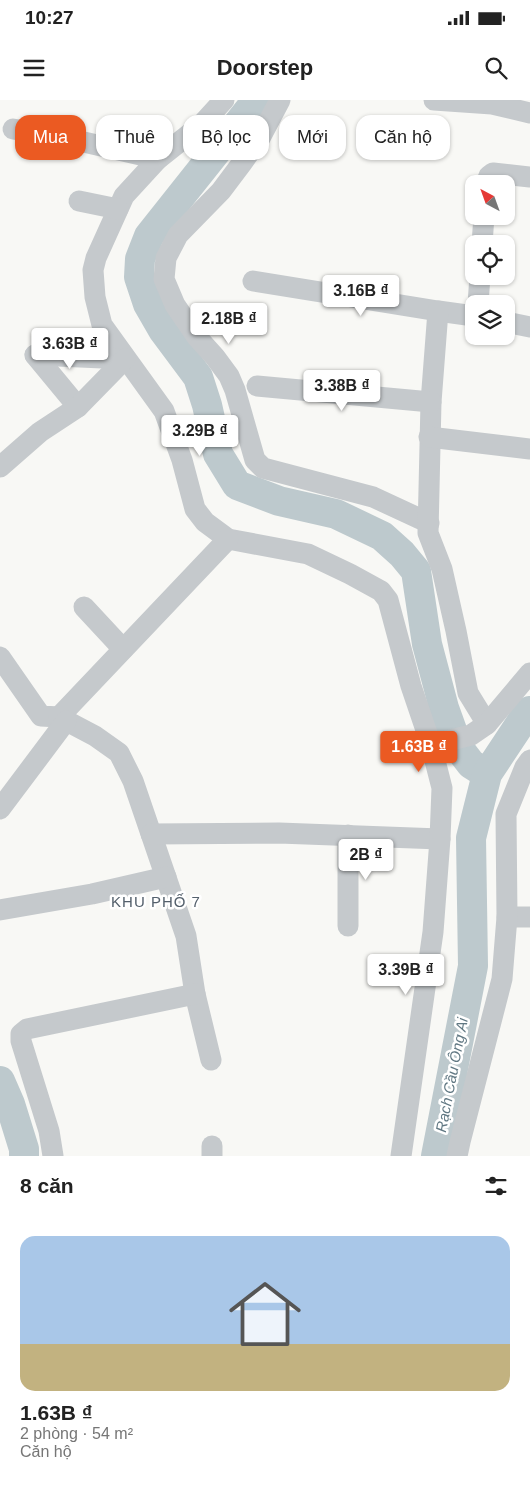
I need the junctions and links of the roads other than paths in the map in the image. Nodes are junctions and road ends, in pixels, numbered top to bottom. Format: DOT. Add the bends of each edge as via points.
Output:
graph roads {
  1 [pos="224,100"];
  2 [pos="280,100"];
  3 [pos="434,100"];
  4 [pos="530,113"];
  5 [pos="13,129"];
  6 [pos="96,145"];
  7 [pos="173,147"];
  8 [pos="157,160"];
  9 [pos="490,175"];
  10 [pos="530,176"];
  11 [pos="79,201"];
  12 [pos="118,209"];
  13 [pos="253,281"];
  14 [pos="438,312"];
  15 [pos="465,315"];
  16 [pos="515,324"];
  17 [pos="530,327"];
  18 [pos="126,359"];
  19 [pos="257,386"];
  20 [pos="431,402"];
  21 [pos="78,407"];
  22 [pos="429,437"];
  23 [pos="530,449"];
  24 [pos="0,467"];
  25 [pos="429,523"];
  26 [pos="228,539"];
  27 [pos="84,607"];
  28 [pos="123,649"];
  29 [pos="0,657"];
  30 [pos="530,673"];
  31 [pos="62,719"];
  32 [pos="479,729"];
  33 [pos="437,743"];
  34 [pos="530,760"];
  35 [pos="0,809"];
  36 [pos="151,834"];
  37 [pos="348,835"];
  38 [pos="440,839"];
  39 [pos="166,877"];
  40 [pos="0,910"];
  41 [pos="507,916"];
  42 [pos="530,918"];
  43 [pos="348,926"];
  44 [pos="195,994"];
  45 [pos="211,1060"];
  46 [pos="53,1156"];
  47 [pos="401,1156"];
  48 [pos="458,1156"];
  1 -- 7 [label="street" via="202,124"];
  2 -- 25 [label="street" via="260,138 221,191 178,235 166,258 164,279 175,305 229,376 255,460 263,468 373,497"];
  3 -- 4 [label="street" via="492,104"];
  5 -- 6 [label="street"];
  8 -- 12 [label="street" via="124,196"];
  9 -- 10 [label="street"];
  11 -- 12 [label="street"];
  12 -- 18 [label="street" via="96,258 95,297 102,325"];
  13 -- 14 [label="street"];
  14 -- 15 [label="street"];
  14 -- 20 [label="street"];
  16 -- 17 [label="street"];
  18 -- 21 [label="street"];
  18 -- 21 [label="street" via="35,355"];
  18 -- 26 [label="street" via="164,411 195,509 205,522"];
  19 -- 20 [label="street"];
  20 -- 22 [label="street"];
  21 -- 24 [label="street" via="40,432"];
  22 -- 23 [label="street"];
  22 -- 25 [label="street"];
  25 -- 32 [label="street" via="428,533 442,569 468,694"];
  26 -- 28 [label="street"];
  26 -- 33 [label="street" via="308,554 381,591 392,608 412,686"];
  27 -- 28 [label="street"];
  28 -- 31 [label="street"];
  29 -- 31 [label="street" via="41,716"];
  30 -- 32 [label="street"];
  31 -- 35 [label="street"];
  31 -- 36 [label="street" via="119,753 133,781"];
  32 -- 33 [label="street"];
  33 -- 38 [label="street" via="442,788"];
  34 -- 41 [label="street" via="506,814"];
  36 -- 37 [label="street"];
  36 -- 39 [label="street"];
  37 -- 38 [label="street"];
  37 -- 43 [label="street"];
  38 -- 47 [label="street" via="433,932"];
  39 -- 40 [label="street"];
  39 -- 44 [label="street" via="186,936"];
  41 -- 42 [label="street"];
  41 -- 48 [label="street" via="502,979"];
  44 -- 45 [label="street"];
  44 -- 46 [label="street" via="23,1031 21,1041 50,1131"];
}
